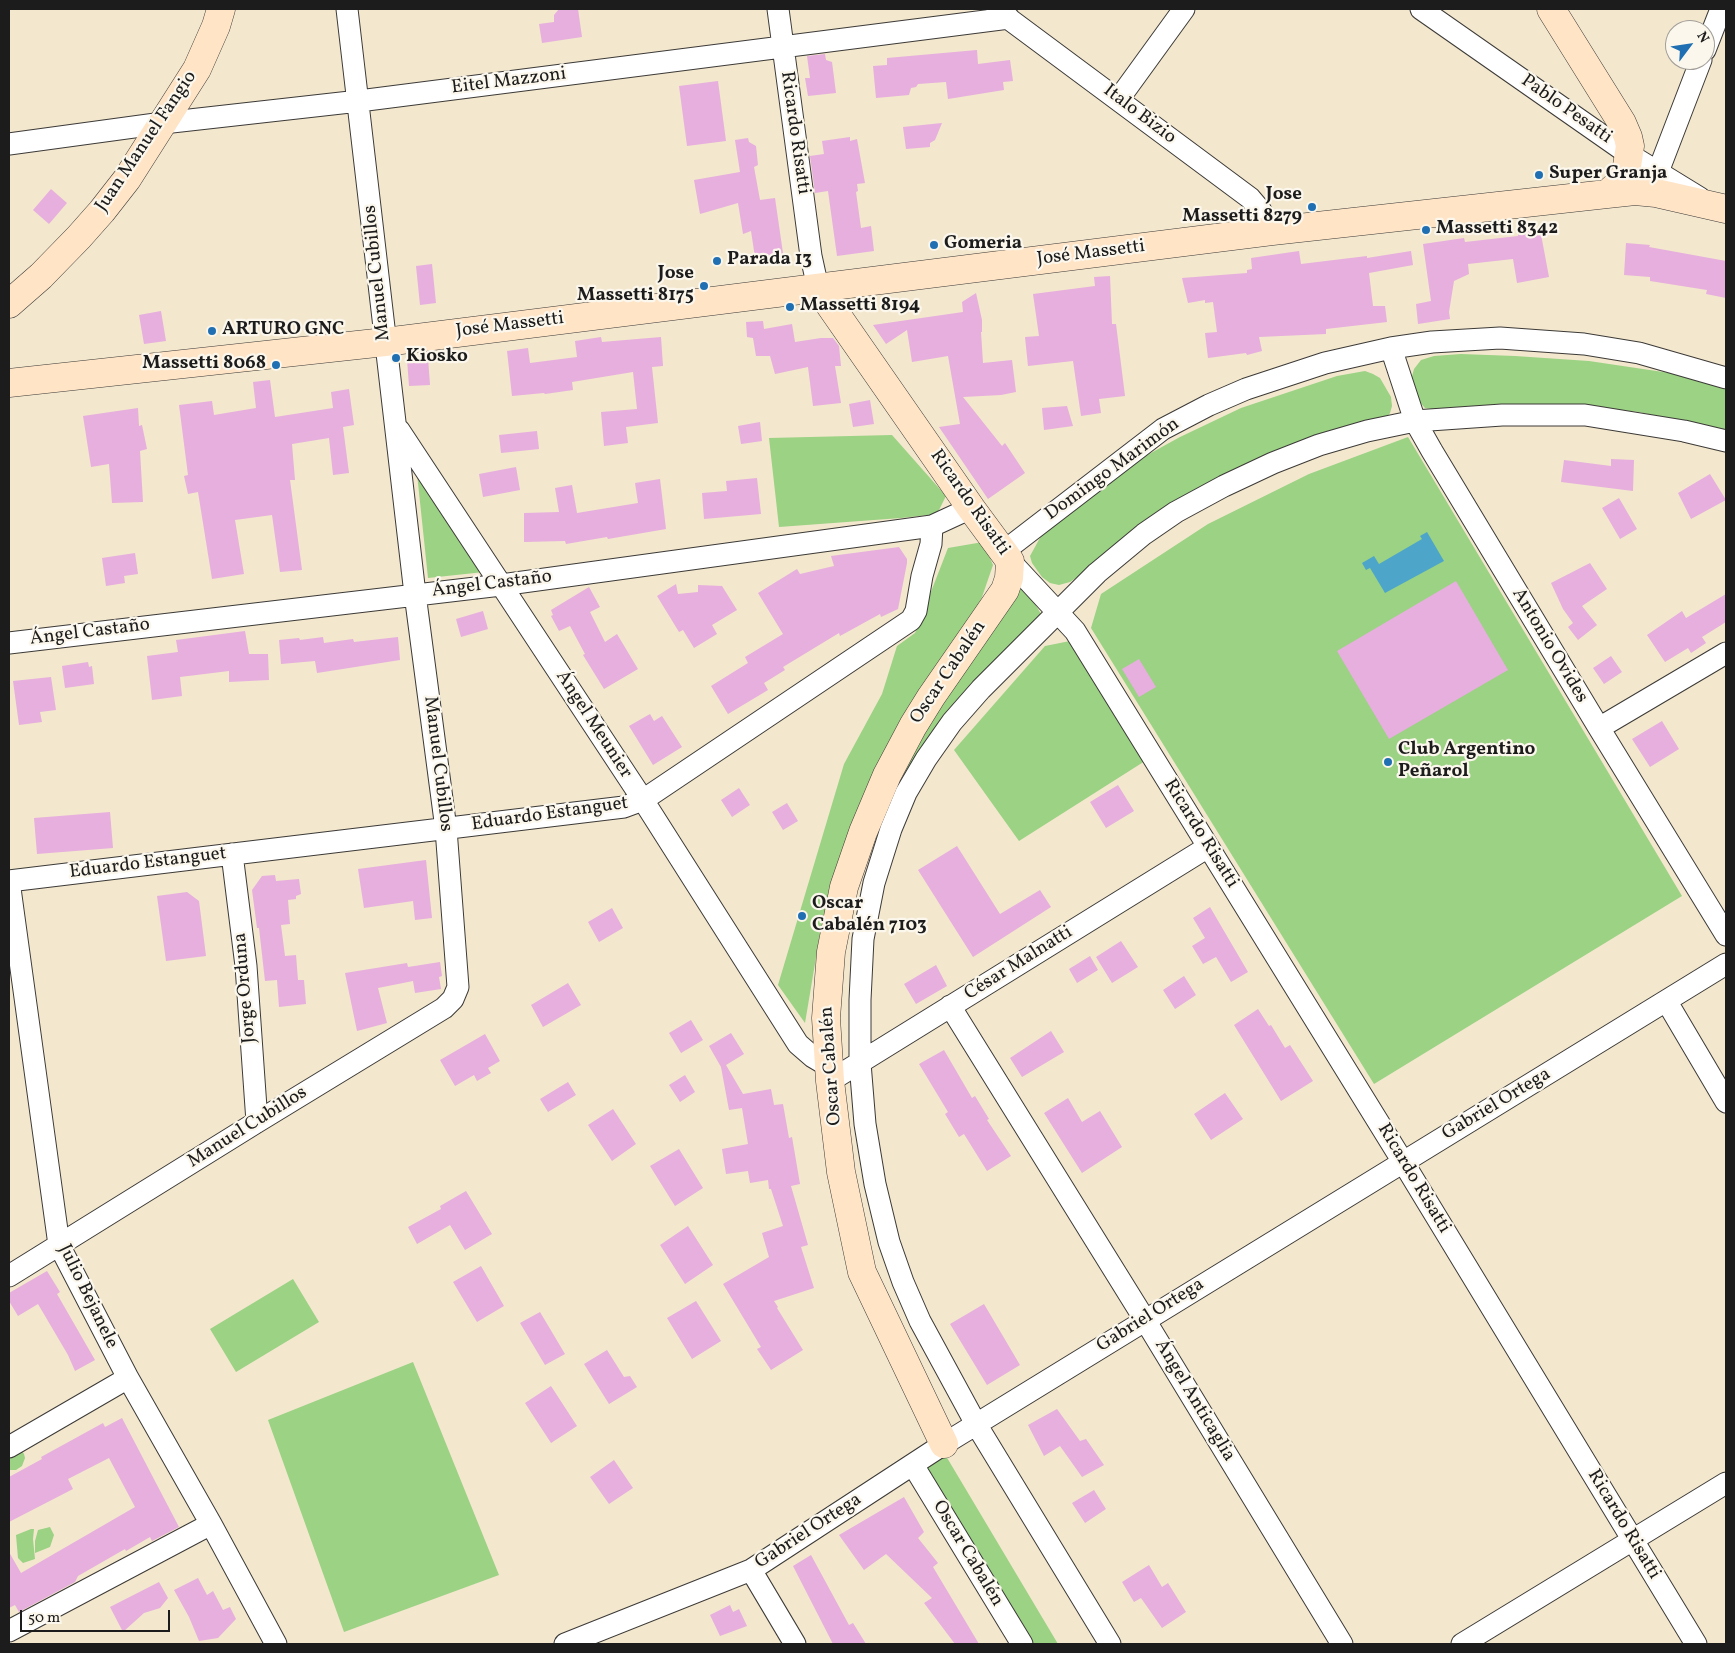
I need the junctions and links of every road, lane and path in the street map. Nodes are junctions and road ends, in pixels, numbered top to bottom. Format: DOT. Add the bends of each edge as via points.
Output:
graph roads {
  1 [pos="221,9"];
  2 [pos="347,9"];
  3 [pos="778,9"];
  4 [pos="1184,9"];
  5 [pos="1421,9"];
  6 [pos="1551,9"];
  7 [pos="1721,9"];
  8 [pos="1002,14"];
  9 [pos="1715,24"];
  10 [pos="783,47"];
  11 [pos="1697,70"];
  12 [pos="1118,100"];
  13 [pos="359,101"];
  14 [pos="163,123"];
  15 [pos="9,144"];
  16 [pos="1630,155"];
  17 [pos="1658,172"];
  18 [pos="1607,194"];
  19 [pos="1721,208"];
  20 [pos="1272,231"];
  21 [pos="818,288"];
  22 [pos="9,304"];
  23 [pos="386,342"];
  24 [pos="1391,348"];
  25 [pos="1726,378"];
  26 [pos="9,383"];
  27 [pos="1415,421"];
  28 [pos="396,426"];
  29 [pos="1726,441"];
  30 [pos="971,508"];
  31 [pos="932,526"];
  32 [pos="1006,557"];
  33 [pos="501,585"];
  34 [pos="415,594"];
  35 [pos="1057,612"];
  36 [pos="9,643"];
  37 [pos="1726,653"];
  38 [pos="1599,728"];
  39 [pos="643,800"];
  40 [pos="446,829"];
  41 [pos="1208,847"];
  42 [pos="232,854"];
  43 [pos="9,881"];
  44 [pos="1726,935"];
  45 [pos="1726,964"];
  46 [pos="1667,1002"];
  47 [pos="950,1006"];
  48 [pos="860,1063"];
  49 [pos="830,1074"];
  50 [pos="1726,1102"];
  51 [pos="257,1122"];
  52 [pos="1403,1162"];
  53 [pos="59,1245"];
  54 [pos="9,1276"];
  55 [pos="1144,1320"];
  56 [pos="128,1378"];
  57 [pos="976,1424"];
  58 [pos="944,1444"];
  59 [pos="9,1447"];
  60 [pos="913,1465"];
  61 [pos="1726,1483"];
  62 [pos="211,1524"];
  63 [pos="1632,1540"];
  64 [pos="751,1570"];
  65 [pos="9,1631"];
  66 [pos="276,1644"];
  67 [pos="565,1644"];
  68 [pos="795,1644"];
  69 [pos="1022,1644"];
  70 [pos="1110,1644"];
  71 [pos="1342,1644"];
  72 [pos="1462,1644"];
  73 [pos="1696,1644"];
  1 -- 14 [label="main road, Juan Manuel Fangio" via="197,69"];
  2 -- 13 [label="street, Manuel Cubillos"];
  3 -- 10 [label="street, Ricardo Risatti"];
  4 -- 12 [label="street"];
  5 -- 16 [label="street, Pablo Pesatti"];
  6 -- 16 [label="main road" via="1622,122"];
  7 -- 9 [label="street"];
  8 -- 10 [label="street, Eitel Mazzoni"];
  8 -- 12 [label="street, Italo Bizio"];
  10 -- 13 [label="street, Eitel Mazzoni"];
  10 -- 21 [label="street, Ricardo Risatti"];
  11 -- 17 [label="street"];
  12 -- 20 [label="street, Italo Bizio" via="1250,198"];
  13 -- 14 [label="street, Eitel Mazzoni"];
  13 -- 23 [label="street, Manuel Cubillos"];
  14 -- 15 [label="street, Eitel Mazzoni"];
  14 -- 22 [label="main road, Juan Manuel Fangio" via="102,211 41,276"];
  16 -- 17 [label="street, Pablo Pesatti"];
  16 -- 18 [label="main road" via="1621,182"];
  17 -- 19 [label="street, Pablo Pesatti"];
  18 -- 19 [label="main road, Pablo Pesatti" via="1656,193"];
  18 -- 20 [label="main road, José Massetti"];
  20 -- 21 [label="main road, José Massetti"];
  21 -- 23 [label="main road, José Massetti"];
  21 -- 30 [label="main road, Ricardo Risatti"];
  23 -- 26 [label="main road, José Massetti"];
  23 -- 28 [label="street, Manuel Cubillos"];
  24 -- 25 [label="street, Domingo Marimón" via="1500,338 1584,344 1639,353"];
  24 -- 27 [label="street, Antonio Ovides"];
  24 -- 32 [label="street, Domingo Marimón" via="1274,379 1163,429"];
  27 -- 29 [label="street" via="1502,415 1585,416 1664,427"];
  27 -- 35 [label="street" via="1320,445 1224,486 1144,534"];
  27 -- 38 [label="street, Antonio Ovides"];
  28 -- 33 [label="street, Ángel Meunier"];
  28 -- 34 [label="street, Manuel Cubillos"];
  30 -- 31 [label="street, Ángel Castaño"];
  30 -- 32 [label="main road, Ricardo Risatti"];
  31 -- 33 [label="street, Ángel Castaño"];
  31 -- 39 [label="street, Eduardo Estanguet" via="931,544 916,611 911,620"];
  32 -- 35 [label="street, Ricardo Risatti"];
  32 -- 49 [label="main road, Oscar Cabalén" via="1010,578 1005,590 912,726 887,775 844,887 831,952 826,1018"];
  33 -- 34 [label="street, Ángel Castaño"];
  33 -- 39 [label="street, Ángel Meunier"];
  34 -- 36 [label="street, Ángel Castaño"];
  34 -- 40 [label="street, Manuel Cubillos"];
  35 -- 41 [label="street, Ricardo Risatti" via="1075,631"];
  35 -- 48 [label="street" via="952,722 906,793 874,884 863,939"];
  37 -- 38 [label="street"];
  38 -- 44 [label="street, Antonio Ovides"];
  39 -- 40 [label="street, Eduardo Estanguet" via="624,807"];
  39 -- 49 [label="street, Ángel Meunier" via="798,1044"];
  40 -- 42 [label="street, Eduardo Estanguet"];
  40 -- 51 [label="street, Manuel Cubillos" via="458,987 453,999 444,1008"];
  41 -- 47 [label="street, César Malnatti"];
  41 -- 52 [label="street, Ricardo Risatti"];
  42 -- 43 [label="street, Eduardo Estanguet"];
  42 -- 51 [label="street, Jorge Orduna" via="246,966"];
  43 -- 53 [label="street, Julio Bejanele"];
  45 -- 46 [label="street, Gabriel Ortega"];
  46 -- 50 [label="street"];
  46 -- 52 [label="street, Gabriel Ortega"];
  47 -- 48 [label="street, César Malnatti"];
  47 -- 55 [label="street, Ángel Anticaglia"];
  48 -- 49 [label="street, César Malnatti"];
  48 -- 57 [label="street" via="865,1124 889,1242 920,1321"];
  49 -- 58 [label="main road, Oscar Cabalén" via="841,1172 862,1272"];
  51 -- 53 [label="street, Manuel Cubillos"];
  52 -- 55 [label="street, Gabriel Ortega"];
  52 -- 63 [label="street, Ricardo Risatti"];
  53 -- 54 [label="street, Manuel Cubillos"];
  53 -- 56 [label="street, Julio Bejanele"];
  55 -- 57 [label="street, Gabriel Ortega"];
  55 -- 71 [label="street, Ángel Anticaglia"];
  56 -- 59 [label="street"];
  56 -- 62 [label="street, Julio Bejanele"];
  57 -- 58 [label="street, Gabriel Ortega"];
  57 -- 70 [label="street"];
  58 -- 60 [label="street, Gabriel Ortega"];
  60 -- 64 [label="street, Gabriel Ortega"];
  60 -- 69 [label="street, Oscar Cabalén"];
  61 -- 63 [label="street"];
  62 -- 65 [label="street"];
  62 -- 66 [label="street, Julio Bejanele"];
  63 -- 72 [label="street"];
  63 -- 73 [label="street, Ricardo Risatti"];
  64 -- 67 [label="street, Gabriel Ortega"];
  64 -- 68 [label="street"];
}
